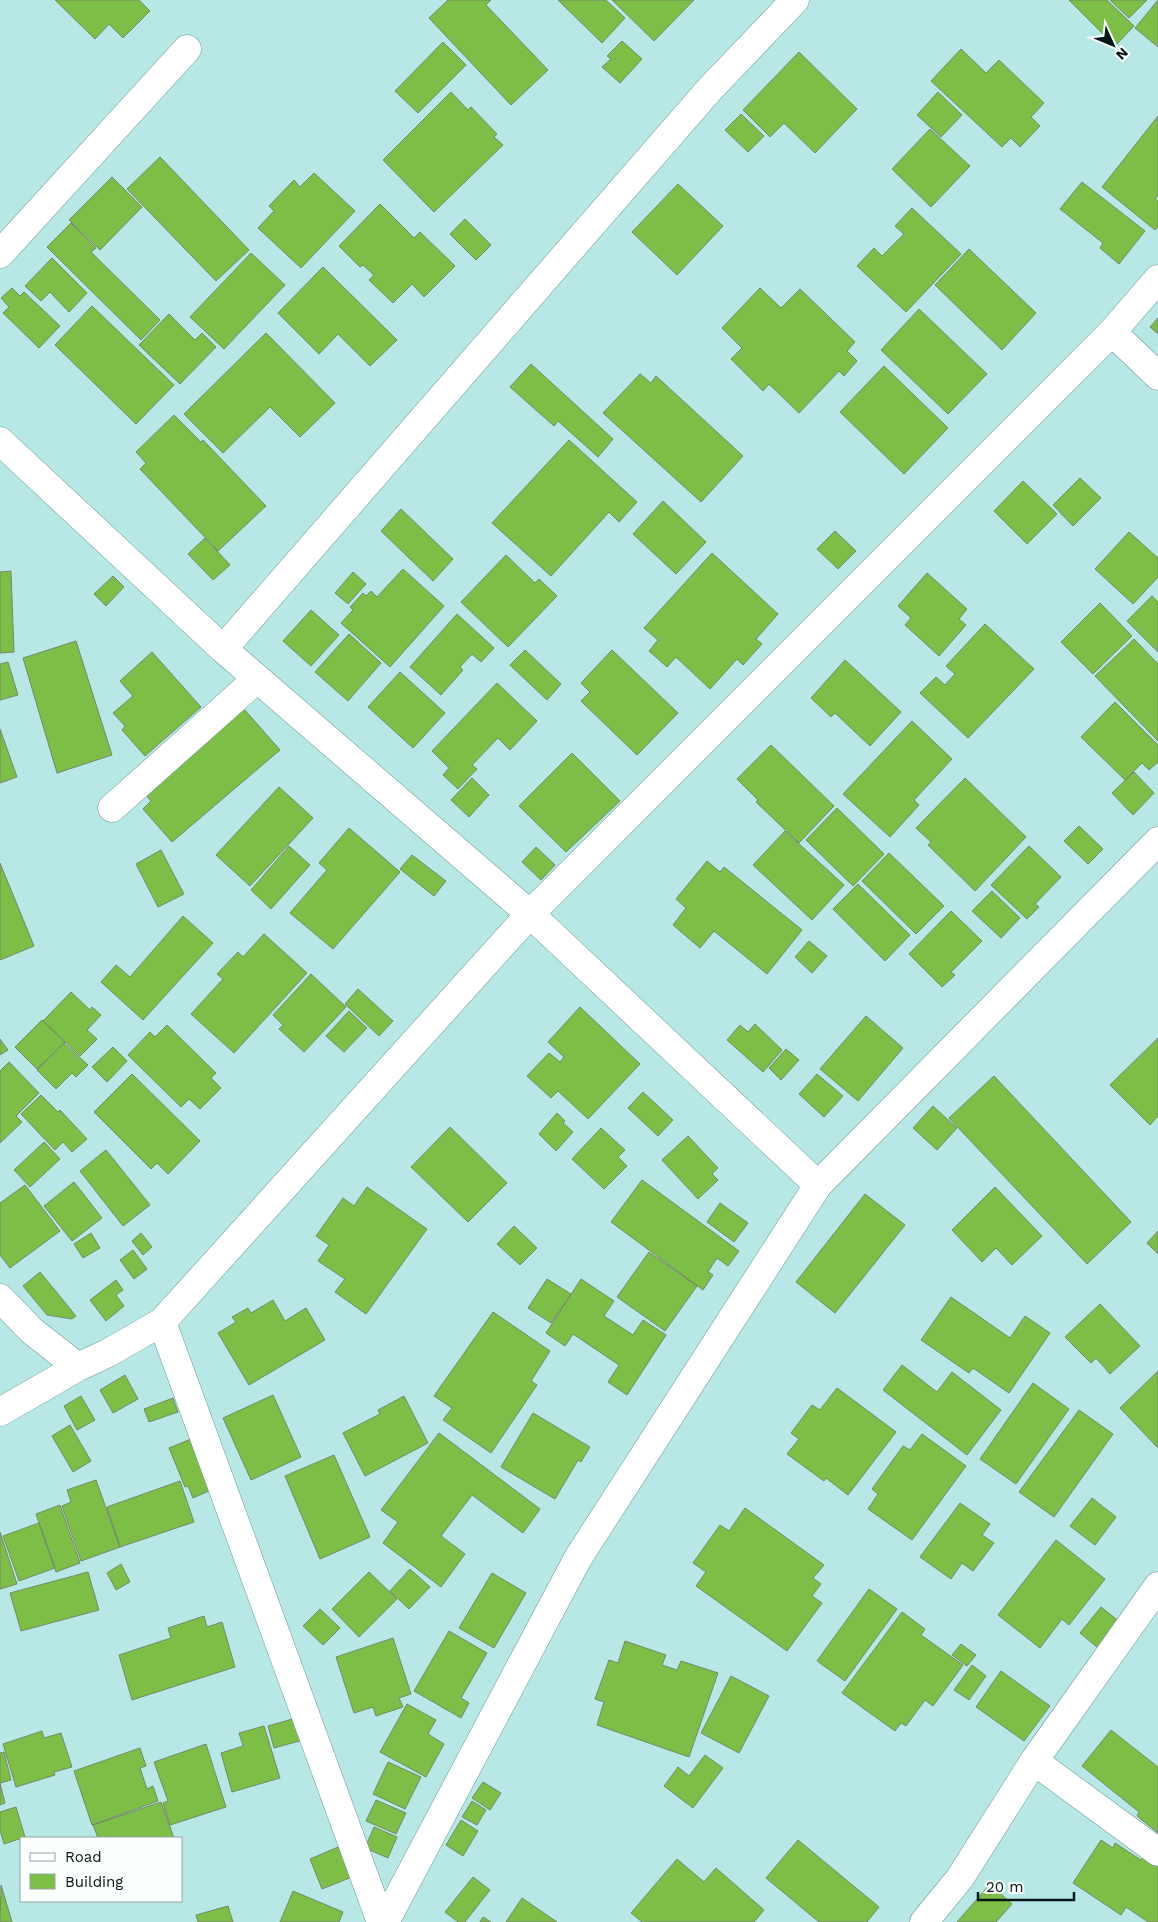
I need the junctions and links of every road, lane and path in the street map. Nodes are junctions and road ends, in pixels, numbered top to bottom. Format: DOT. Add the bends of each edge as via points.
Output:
graph roads {
  1 [pos="795,0"];
  2 [pos="186,49"];
  3 [pos="0,254"];
  4 [pos="1158,280"];
  5 [pos="1112,332"];
  6 [pos="1158,376"];
  7 [pos="0,441"];
  8 [pos="223,649"];
  9 [pos="257,679"];
  10 [pos="112,808"];
  11 [pos="1158,841"];
  12 [pos="530,914"];
  13 [pos="818,1185"];
  14 [pos="0,1298"];
  15 [pos="162,1322"];
  16 [pos="78,1367"];
  17 [pos="0,1412"];
  18 [pos="1158,1586"];
  19 [pos="1034,1761"];
  20 [pos="1158,1852"];
  21 [pos="381,1922"];
  22 [pos="385,1922"];
  23 [pos="924,1922"];
  1 -- 8 [label="street" via="709,90"];
  2 -- 3 [label="street"];
  4 -- 5 [label="street"];
  5 -- 6 [label="street"];
  5 -- 12 [label="street"];
  7 -- 8 [label="street"];
  8 -- 9 [label="street"];
  9 -- 10 [label="street"];
  9 -- 12 [label="street"];
  11 -- 13 [label="street"];
  12 -- 13 [label="street"];
  12 -- 15 [label="street"];
  13 -- 22 [label="street" via="578,1558"];
  14 -- 16 [label="street" via="32,1331"];
  15 -- 16 [label="street"];
  15 -- 21 [label="street"];
  16 -- 17 [label="street"];
  18 -- 19 [label="street"];
  19 -- 20 [label="street"];
  19 -- 23 [label="street" via="960,1878"];
}
